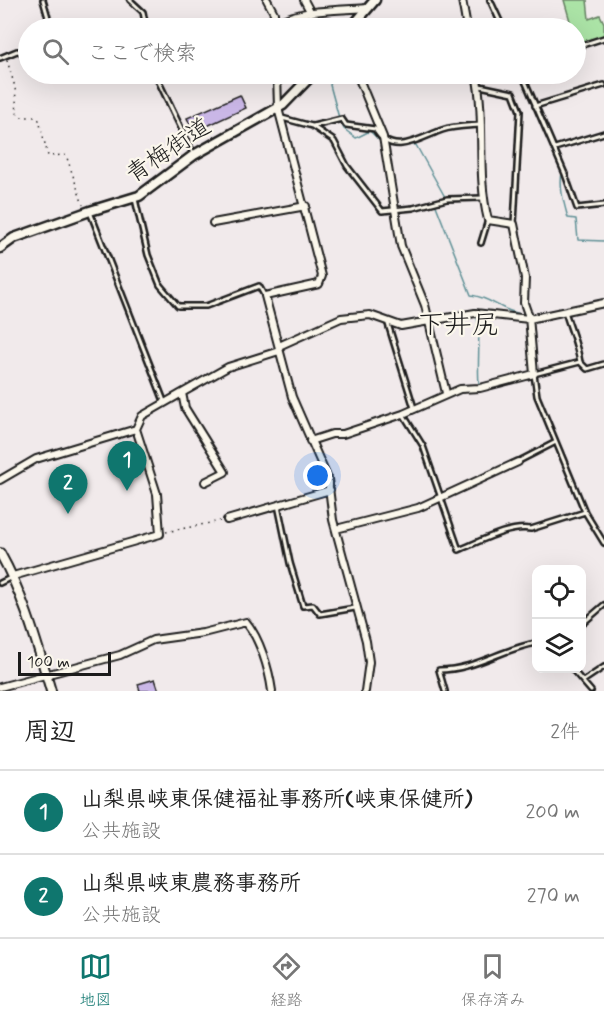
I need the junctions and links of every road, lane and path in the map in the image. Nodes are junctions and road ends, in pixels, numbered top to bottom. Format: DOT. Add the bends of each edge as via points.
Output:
graph roads {
  1 [pos="43,0"];
  2 [pos="130,0"];
  3 [pos="267,0"];
  4 [pos="304,0"];
  5 [pos="375,0"];
  6 [pos="462,0"];
  7 [pos="490,0"];
  8 [pos="368,8"];
  9 [pos="311,13"];
  10 [pos="48,18"];
  11 [pos="144,18"];
  12 [pos="274,18"];
  13 [pos="290,18"];
  14 [pos="360,18"];
  15 [pos="465,18"];
  16 [pos="498,18"];
  17 [pos="604,38"];
  18 [pos="586,44"];
  19 [pos="18,51"];
  20 [pos="6,56"];
  21 [pos="0,57"];
  22 [pos="160,84"];
  23 [pos="277,84"];
  24 [pos="303,84"];
  25 [pos="361,84"];
  26 [pos="526,84"];
  27 [pos="604,85"];
  28 [pos="479,86"];
  29 [pos="535,106"];
  30 [pos="278,108"];
  31 [pos="282,118"];
  32 [pos="480,125"];
  33 [pos="312,126"];
  34 [pos="604,133"];
  35 [pos="383,140"];
  36 [pos="555,148"];
  37 [pos="194,155"];
  38 [pos="482,198"];
  39 [pos="135,199"];
  40 [pos="604,205"];
  41 [pos="306,206"];
  42 [pos="87,212"];
  43 [pos="393,212"];
  44 [pos="488,220"];
  45 [pos="213,223"];
  46 [pos="514,224"];
  47 [pos="481,243"];
  48 [pos="0,248"];
  49 [pos="265,296"];
  50 [pos="604,303"];
  51 [pos="564,311"];
  52 [pos="529,318"];
  53 [pos="387,321"];
  54 [pos="428,321"];
  55 [pos="279,348"];
  56 [pos="580,362"];
  57 [pos="604,364"];
  58 [pos="534,374"];
  59 [pos="182,393"];
  60 [pos="446,393"];
  61 [pos="165,403"];
  62 [pos="414,408"];
  63 [pos="404,414"];
  64 [pos="135,429"];
  65 [pos="310,441"];
  66 [pos="556,442"];
  67 [pos="518,462"];
  68 [pos="0,480"];
  69 [pos="205,482"];
  70 [pos="330,490"];
  71 [pos="441,499"];
  72 [pos="278,504"];
  73 [pos="585,512"];
  74 [pos="227,520"];
  75 [pos="336,529"];
  76 [pos="160,534"];
  77 [pos="604,543"];
  78 [pos="0,553"];
  79 [pos="13,576"];
  80 [pos="0,583"];
  81 [pos="604,605"];
  82 [pos="355,608"];
  83 [pos="586,621"];
  84 [pos="532,644"];
  85 [pos="604,667"];
  86 [pos="575,673"];
  87 [pos="46,676"];
  88 [pos="583,681"];
  89 [pos="0,687"];
  90 [pos="51,691"];
  91 [pos="272,691"];
  92 [pos="365,691"];
  93 [pos="445,691"];
  94 [pos="591,691"];
  1 -- 10 [label="lane"];
  2 -- 11 [label="lane"];
  3 -- 12 [label="street"];
  4 -- 9 [label="street"];
  5 -- 8 [label="main road"];
  6 -- 15 [label="street"];
  7 -- 16 [label="lane"];
  8 -- 9 [label="street"];
  8 -- 14 [label="main road"];
  9 -- 13 [label="street"];
  17 -- 18 [label="lane"];
  19 -- 20 [label="lane"];
  20 -- 21 [label="lane"];
  20 -- 42 [label="path" via="17,113 39,120 48,156 66,155"];
  22 -- 37 [label="lane"];
  23 -- 30 [label="street"];
  24 -- 30 [label="main road, 青梅街道"];
  25 -- 35 [label="street"];
  26 -- 29 [label="lane"];
  27 -- 29 [label="lane"];
  28 -- 32 [label="street"];
  28 -- 46 [label="lane" via="513,93 520,111"];
  29 -- 36 [label="lane"];
  30 -- 31 [label="street"];
  30 -- 37 [label="main road, 青梅街道"];
  31 -- 33 [label="lane"];
  31 -- 41 [label="street"];
  32 -- 35 [label="lane" via="443,130 412,144"];
  32 -- 38 [label="street"];
  33 -- 35 [label="lane" via="342,119 346,125 375,129"];
  33 -- 43 [label="lane" via="334,141 347,166 382,211"];
  34 -- 36 [label="lane"];
  35 -- 43 [label="street"];
  36 -- 40 [label="lane" via="577,208"];
  37 -- 39 [label="main road, 青梅街道"];
  38 -- 43 [label="lane" via="447,199"];
  38 -- 44 [label="street"];
  39 -- 42 [label="main road, 青梅街道"];
  39 -- 49 [label="lane" via="148,255 160,285 178,306 206,306 259,286"];
  41 -- 45 [label="street"];
  41 -- 49 [label="street" via="322,281"];
  42 -- 48 [label="main road, 青梅街道" via="14,238"];
  42 -- 61 [label="lane"];
  43 -- 54 [label="street"];
  44 -- 46 [label="street"];
  44 -- 47 [label="lane"];
  46 -- 52 [label="street"];
  49 -- 55 [label="street"];
  50 -- 51 [label="street"];
  51 -- 52 [label="street"];
  51 -- 56 [label="lane"];
  52 -- 54 [label="street" via="475,313"];
  52 -- 58 [label="street"];
  53 -- 54 [label="street" via="400,326"];
  53 -- 55 [label="street" via="370,315 341,318"];
  53 -- 62 [label="lane"];
  54 -- 60 [label="street"];
  55 -- 59 [label="street" via="228,367"];
  55 -- 65 [label="street"];
  56 -- 57 [label="lane" via="586,369"];
  56 -- 58 [label="lane"];
  58 -- 60 [label="street"];
  58 -- 66 [label="lane" via="537,396"];
  59 -- 61 [label="street"];
  59 -- 69 [label="street" via="185,408 225,472"];
  60 -- 62 [label="street"];
  61 -- 64 [label="street" via="141,416"];
  62 -- 63 [label="street"];
  63 -- 65 [label="street"];
  63 -- 71 [label="lane" via="423,446"];
  64 -- 68 [label="street" via="36,459"];
  64 -- 76 [label="street" via="157,494"];
  65 -- 70 [label="street"];
  66 -- 67 [label="lane"];
  66 -- 73 [label="lane"];
  67 -- 71 [label="street"];
  70 -- 72 [label="street"];
  70 -- 75 [label="street"];
  71 -- 73 [label="lane" via="459,550 489,537"];
  71 -- 75 [label="street"];
  72 -- 74 [label="street"];
  72 -- 82 [label="lane" via="303,606 313,605 320,614"];
  73 -- 77 [label="lane"];
  74 -- 76 [label="path"];
  75 -- 82 [label="street"];
  76 -- 79 [label="street"];
  78 -- 79 [label="street"];
  79 -- 80 [label="lane"];
  79 -- 87 [label="street"];
  81 -- 83 [label="lane"];
  82 -- 92 [label="street" via="369,662"];
  84 -- 93 [label="lane" via="464,668 439,670"];
  85 -- 88 [label="lane"];
  86 -- 88 [label="lane"];
  87 -- 89 [label="street"];
  87 -- 90 [label="street"];
  87 -- 91 [label="street" via="120,655 153,640 246,622 264,660"];
  88 -- 94 [label="lane"];
}
